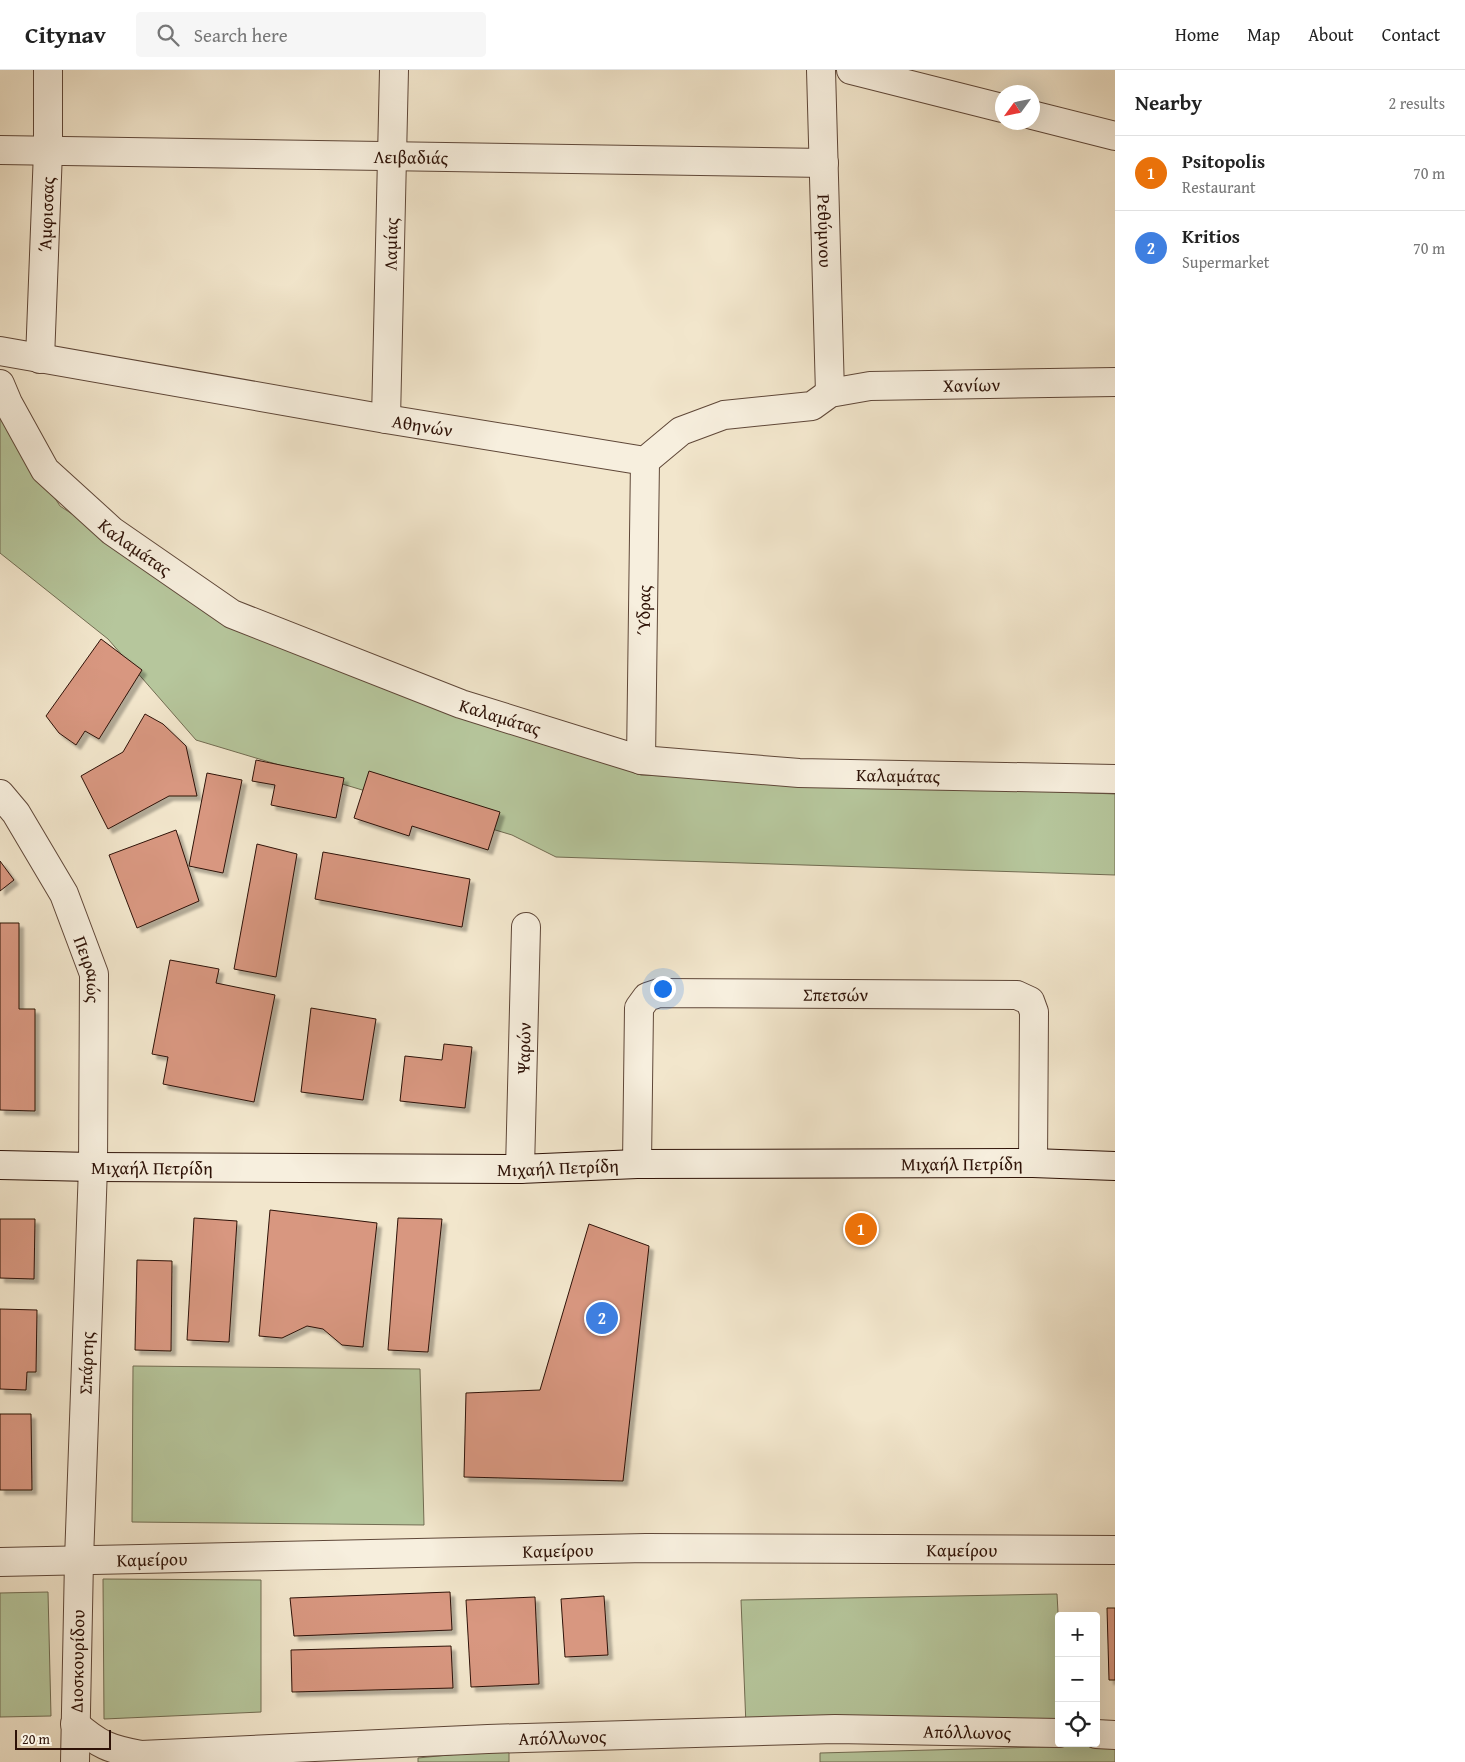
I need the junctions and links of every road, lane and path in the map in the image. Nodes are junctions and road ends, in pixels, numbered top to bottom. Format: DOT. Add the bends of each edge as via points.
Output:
graph roads {
  1 [pos="48,70"];
  2 [pos="394,70"];
  3 [pos="821,70"];
  4 [pos="851,70"];
  5 [pos="995,106"];
  6 [pos="1040,118"];
  7 [pos="1115,136"];
  8 [pos="0,150"];
  9 [pos="48,151"];
  10 [pos="392,156"];
  11 [pos="824,163"];
  12 [pos="0,351"];
  13 [pos="40,359"];
  14 [pos="1115,382"];
  15 [pos="0,384"];
  16 [pos="830,393"];
  17 [pos="386,419"];
  18 [pos="645,461"];
  19 [pos="640,760"];
  20 [pos="1115,779"];
  21 [pos="0,794"];
  22 [pos="526,927"];
  23 [pos="1033,1162"];
  24 [pos="637,1164"];
  25 [pos="0,1165"];
  26 [pos="1115,1166"];
  27 [pos="94,1167"];
  28 [pos="520,1169"];
  29 [pos="1115,1550"];
  30 [pos="79,1560"];
  31 [pos="0,1562"];
  32 [pos="75,1724"];
  33 [pos="1055,1734"];
  34 [pos="1100,1734"];
  35 [pos="1115,1735"];
  36 [pos="75,1762"];
  1 -- 9 [label="street, Άμφισσας"];
  2 -- 10 [label="street, Λαμίας"];
  3 -- 11 [label="street, Ρεθύμνου"];
  4 -- 5 [label="street"];
  6 -- 7 [label="street"];
  8 -- 9 [label="street, Λειβαδιάς"];
  9 -- 10 [label="street, Λειβαδιάς"];
  9 -- 13 [label="street, Άμφισσας"];
  10 -- 11 [label="street, Λειβαδιάς"];
  10 -- 17 [label="street, Λαμίας"];
  11 -- 16 [label="street, Ρεθύμνου"];
  12 -- 13 [label="street, Αθηνών"];
  13 -- 17 [label="street, Αθηνών"];
  14 -- 16 [label="street, Χανίων" via="870,386"];
  15 -- 19 [label="street, Καλαμάτας" via="45,470 112,531 232,614 460,704"];
  16 -- 18 [label="street" via="812,406 724,415 681,431"];
  17 -- 18 [label="street, Αθηνών"];
  18 -- 19 [label="street, Ύδρας"];
  19 -- 20 [label="street, Καλαμάτας" via="800,773"];
  21 -- 27 [label="street, Πειραιώς" via="16,813 64,894 94,974"];
  22 -- 28 [label="street, Ψαρών"];
  23 -- 24 [label="street, Μιχαήλ Πετρίδη"];
  23 -- 24 [label="street, Σπετσών" via="1034,1012 1030,1001 1017,995 659,993 647,997 638,1008"];
  23 -- 26 [label="street, Μιχαήλ Πετρίδη"];
  24 -- 28 [label="street, Μιχαήλ Πετρίδη"];
  25 -- 27 [label="street, Μιχαήλ Πετρίδη"];
  27 -- 28 [label="street, Μιχαήλ Πετρίδη"];
  27 -- 30 [label="street, Σπάρτης"];
  29 -- 30 [label="street, Καμείρου" via="646,1548"];
  30 -- 31 [label="street, Καμείρου"];
  30 -- 32 [label="street, Διοσκουρίδου"];
  32 -- 33 [label="street, Απόλλωνος" via="92,1739 115,1750 141,1755 498,1739 835,1729"];
  32 -- 36 [label="street, Διοσκουρίδου"];
  34 -- 35 [label="street"];
}
